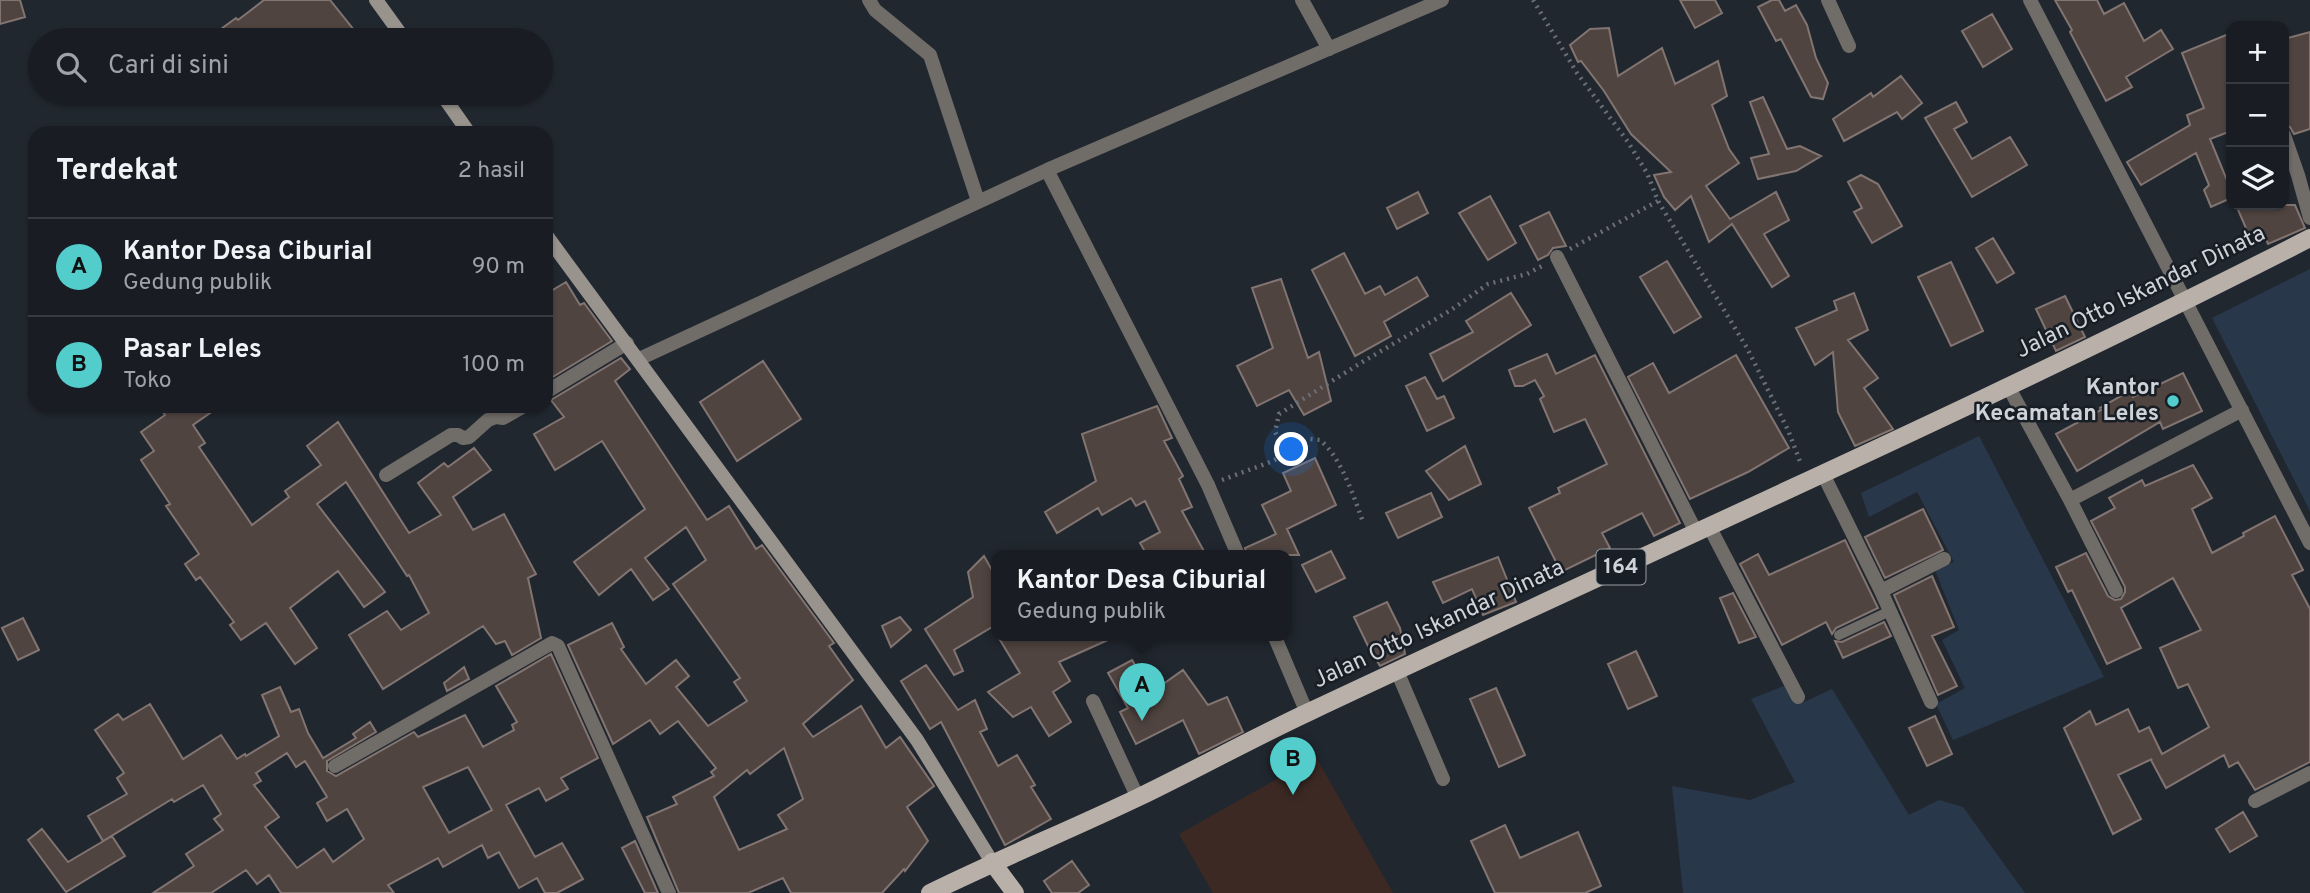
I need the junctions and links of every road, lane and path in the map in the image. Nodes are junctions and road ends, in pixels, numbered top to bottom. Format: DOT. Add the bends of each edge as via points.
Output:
graph roads {
  1 [pos="376,0"];
  2 [pos="869,0"];
  3 [pos="1302,0"];
  4 [pos="1533,0"];
  5 [pos="1828,0"];
  6 [pos="2030,0"];
  7 [pos="1432,2"];
  8 [pos="396,28"];
  9 [pos="1849,46"];
  10 [pos="1329,49"];
  11 [pos="450,105"];
  12 [pos="465,126"];
  13 [pos="2288,147"];
  14 [pos="1047,170"];
  15 [pos="978,201"];
  16 [pos="1658,201"];
  17 [pos="2310,218"];
  18 [pos="2310,238"];
  19 [pos="553,244"];
  20 [pos="1557,257"];
  21 [pos="2186,301"];
  22 [pos="627,343"];
  23 [pos="639,359"];
  24 [pos="2008,386"];
  25 [pos="553,389"];
  26 [pos="2242,410"];
  27 [pos="512,413"];
  28 [pos="1286,453"];
  29 [pos="1824,474"];
  30 [pos="386,475"];
  31 [pos="1807,482"];
  32 [pos="1208,485"];
  33 [pos="2070,500"];
  34 [pos="1363,522"];
  35 [pos="1703,529"];
  36 [pos="2310,542"];
  37 [pos="1236,550"];
  38 [pos="1944,559"];
  39 [pos="2116,591"];
  40 [pos="1881,592"];
  41 [pos="1890,611"];
  42 [pos="1839,635"];
  43 [pos="1276,641"];
  44 [pos="1397,671"];
  45 [pos="1798,697"];
  46 [pos="1093,701"];
  47 [pos="1931,702"];
  48 [pos="1307,713"];
  49 [pos="335,766"];
  50 [pos="2310,773"];
  51 [pos="1443,779"];
  52 [pos="1138,798"];
  53 [pos="2255,801"];
  54 [pos="992,862"];
  55 [pos="669,893"];
  56 [pos="930,893"];
  57 [pos="1015,893"];
  1 -- 8 [label="street"];
  2 -- 15 [label="street" via="930,55"];
  3 -- 10 [label="street"];
  4 -- 16 [label="path" via="1577,73 1628,142"];
  5 -- 9 [label="street"];
  6 -- 21 [label="street"];
  7 -- 10 [label="street"];
  10 -- 14 [label="street"];
  11 -- 12 [label="street"];
  13 -- 17 [label="street"];
  14 -- 15 [label="street"];
  14 -- 32 [label="street"];
  15 -- 23 [label="street"];
  16 -- 20 [label="path"];
  16 -- 31 [label="path" via="1747,348 1788,430"];
  18 -- 21 [label="main road, Jalan Otto Iskandar Dinata / 164"];
  19 -- 22 [label="street"];
  20 -- 28 [label="path" via="1527,274 1488,284 1279,414 1275,432"];
  20 -- 35 [label="street"];
  21 -- 24 [label="main road, Jalan Otto Iskandar Dinata / 164"];
  21 -- 26 [label="street"];
  22 -- 23 [label="street"];
  22 -- 25 [label="street"];
  23 -- 54 [label="street" via="917,740"];
  24 -- 29 [label="main road, Jalan Otto Iskandar Dinata / 164"];
  24 -- 33 [label="street"];
  26 -- 33 [label="street"];
  26 -- 36 [label="street"];
  27 -- 30 [label="street" via="488,421 469,437 451,435"];
  28 -- 32 [label="path"];
  28 -- 34 [label="path" via="1310,439 1328,446"];
  29 -- 31 [label="main road, Jalan Otto Iskandar Dinata / 164"];
  29 -- 40 [label="street"];
  31 -- 35 [label="main road, Jalan Otto Iskandar Dinata / 164"];
  32 -- 37 [label="street"];
  33 -- 39 [label="street"];
  35 -- 44 [label="main road, Jalan Otto Iskandar Dinata / 164"];
  35 -- 45 [label="street"];
  38 -- 40 [label="street"];
  40 -- 41 [label="street"];
  41 -- 42 [label="lane"];
  41 -- 47 [label="street"];
  43 -- 48 [label="street"];
  44 -- 48 [label="main road, Jalan Otto Iskandar Dinata / 164"];
  44 -- 51 [label="street"];
  46 -- 52 [label="street"];
  48 -- 52 [label="main road, Jalan Otto Iskandar Dinata / 164"];
  49 -- 55 [label="street" via="552,643 562,654"];
  50 -- 53 [label="street"];
  52 -- 54 [label="main road, Jalan Otto Iskandar Dinata / 164"];
  54 -- 56 [label="main road, Jalan Otto Iskandar Dinata / 164"];
  54 -- 57 [label="main road"];
}
